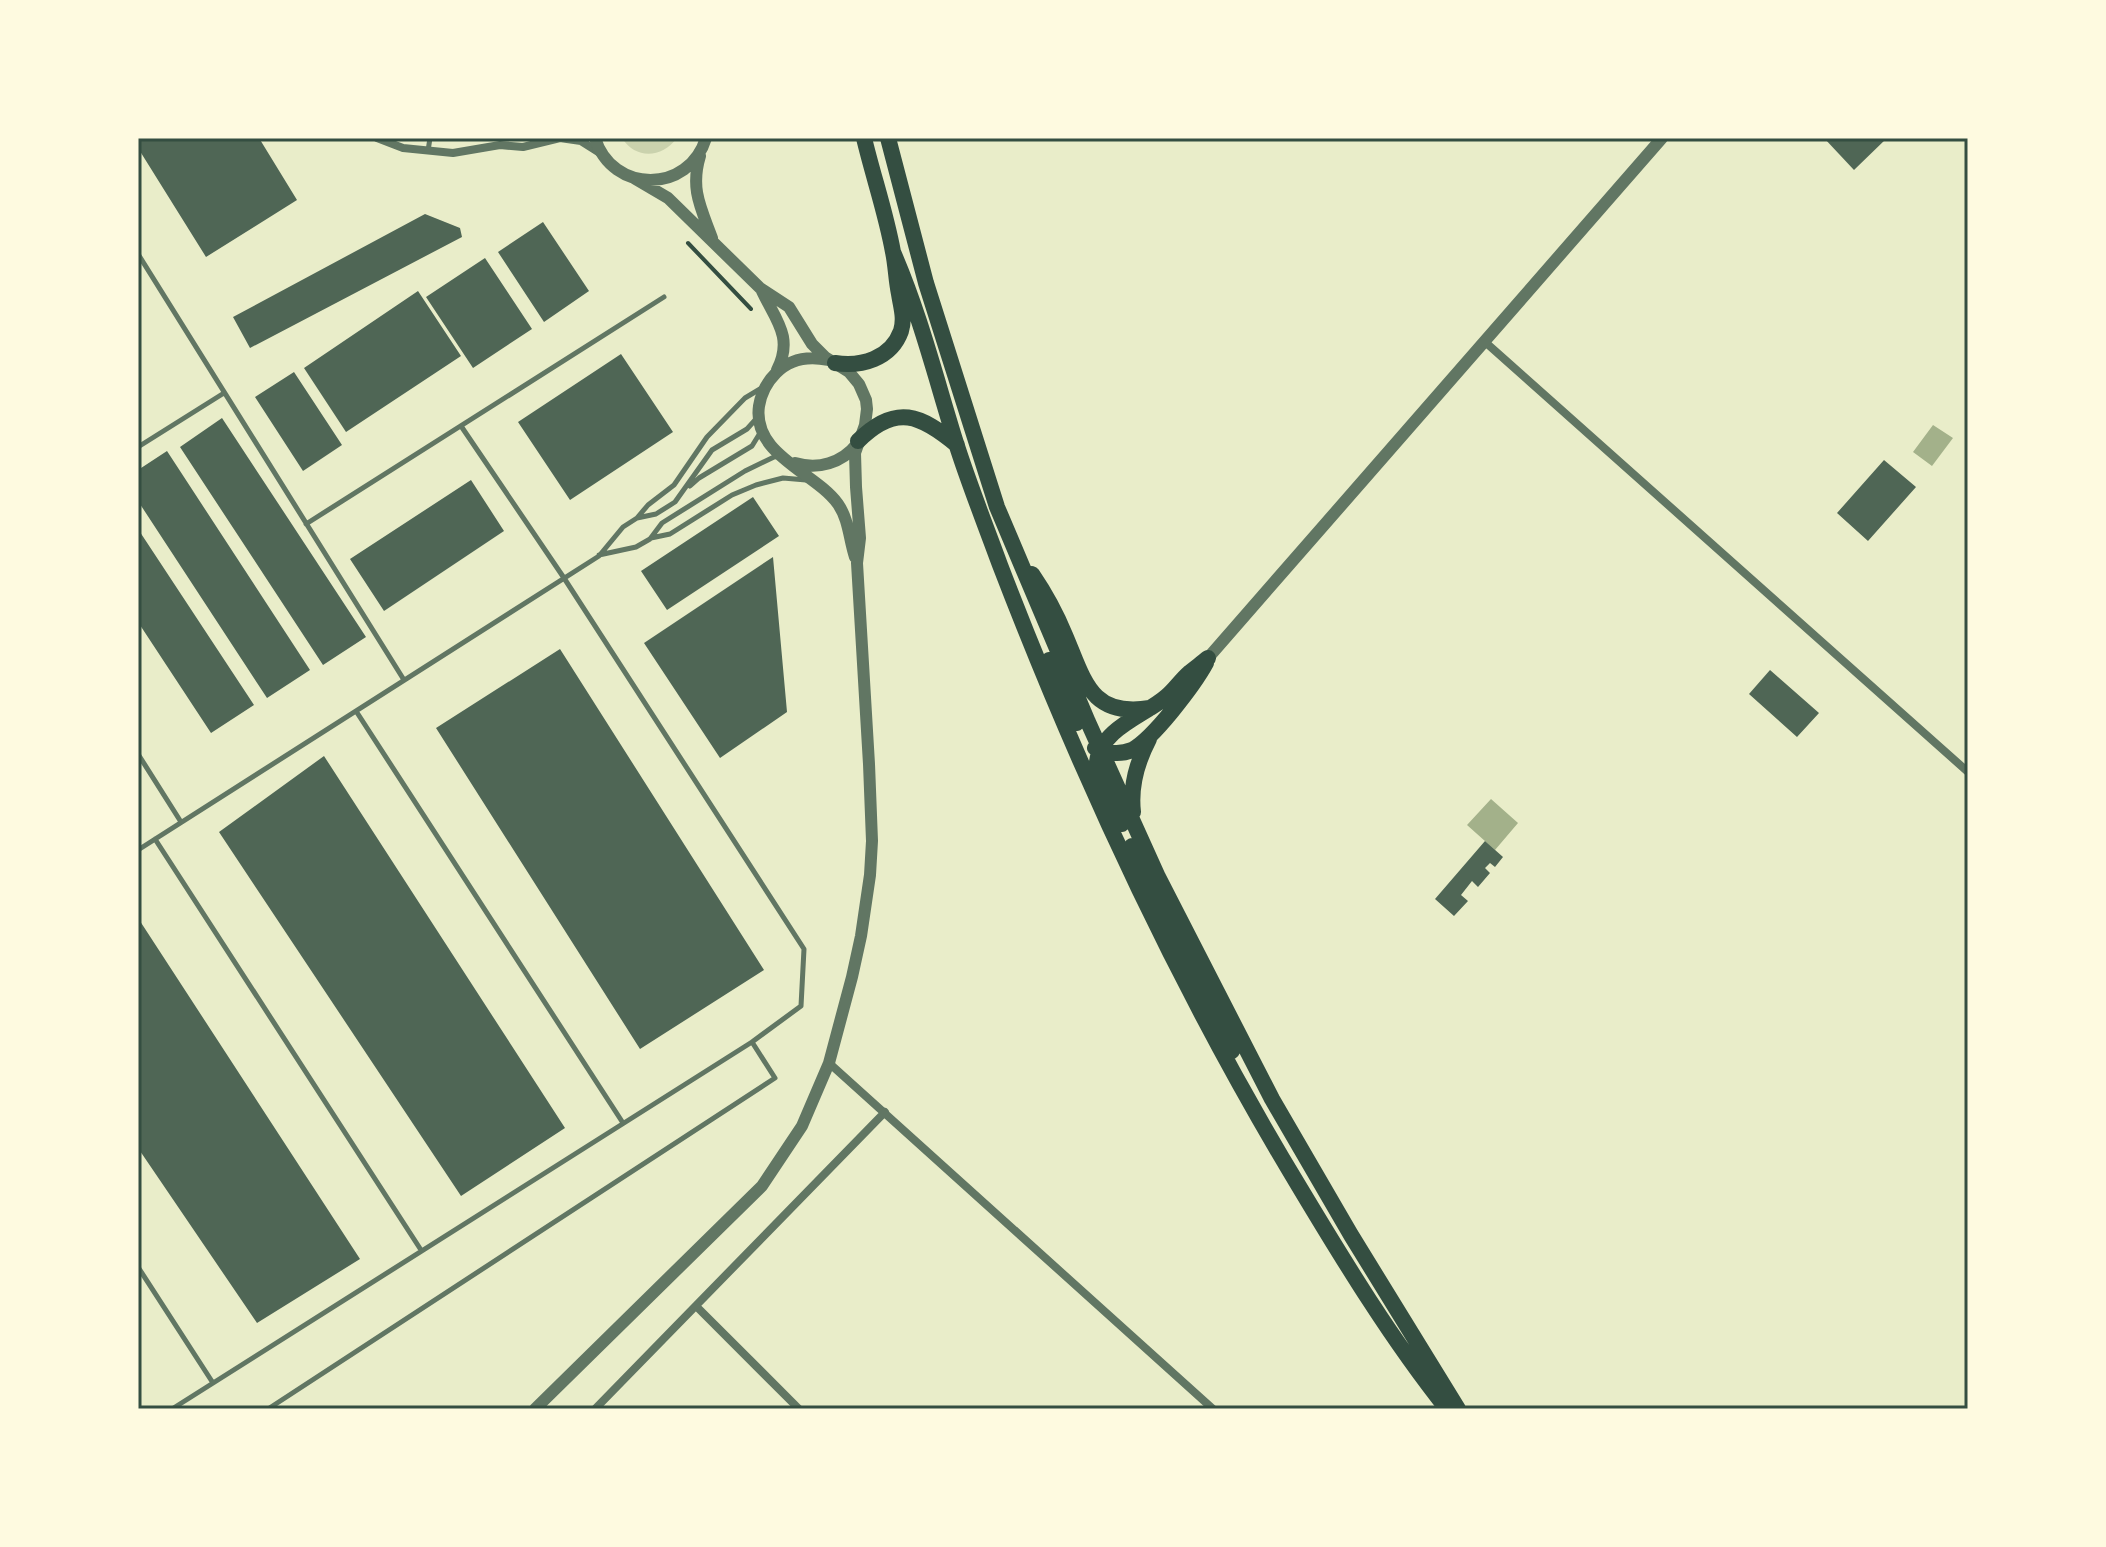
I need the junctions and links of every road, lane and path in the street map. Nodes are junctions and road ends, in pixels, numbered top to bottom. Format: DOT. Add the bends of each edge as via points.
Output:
graph roads {
  1 [pos="430,138"];
  2 [pos="512,138"];
  3 [pos="595,138"];
  4 [pos="864,138"];
  5 [pos="888,138"];
  6 [pos="1662,138"];
  7 [pos="382,139"];
  8 [pos="705,141"];
  9 [pos="500,145"];
  10 [pos="428,152"];
  11 [pos="603,157"];
  12 [pos="634,178"];
  13 [pos="684,238"];
  14 [pos="713,241"];
  15 [pos="893,252"];
  16 [pos="138,254"];
  17 [pos="760,288"];
  18 [pos="664,297"];
  19 [pos="758,317"];
  20 [pos="1484,341"];
  21 [pos="835,363"];
  22 [pos="772,378"];
  23 [pos="224,393"];
  24 [pos="759,415"];
  25 [pos="461,426"];
  26 [pos="858,441"];
  27 [pos="957,446"];
  28 [pos="138,447"];
  29 [pos="784,458"];
  30 [pos="820,485"];
  31 [pos="682,495"];
  32 [pos="637,518"];
  33 [pos="306,524"];
  34 [pos="650,539"];
  35 [pos="1015,550"];
  36 [pos="599,556"];
  37 [pos="857,563"];
  38 [pos="999,563"];
  39 [pos="564,578"];
  40 [pos="1208,658"];
  41 [pos="404,680"];
  42 [pos="1152,707"];
  43 [pos="356,711"];
  44 [pos="1152,733"];
  45 [pos="1101,751"];
  46 [pos="138,754"];
  47 [pos="1968,772"];
  48 [pos="181,822"];
  49 [pos="1138,833"];
  50 [pos="155,839"];
  51 [pos="138,850"];
  52 [pos="752,1042"];
  53 [pos="829,1063"];
  54 [pos="1253,1108"];
  55 [pos="885,1112"];
  56 [pos="623,1123"];
  57 [pos="421,1250"];
  58 [pos="138,1267"];
  59 [pos="697,1307"];
  60 [pos="213,1383"];
  61 [pos="172,1409"];
  62 [pos="268,1409"];
  63 [pos="535,1409"];
  64 [pos="595,1409"];
  65 [pos="799,1409"];
  66 [pos="1213,1409"];
  67 [pos="1447,1409"];
  68 [pos="1458,1409"];
  1 -- 10 [label="lane"];
  2 -- 9 [label="street"];
  3 -- 11 [label="street"];
  4 -- 15 [label="highway"];
  5 -- 35 [label="highway" via="946,352"];
  6 -- 20 [label="street"];
  7 -- 10 [label="street"];
  8 -- 12 [label="street" via="694,161 679,173 662,179"];
  8 -- 14 [label="street" via="695,188"];
  9 -- 10 [label="street"];
  9 -- 11 [label="street" via="573,139 588,143"];
  11 -- 12 [label="street"];
  12 -- 14 [label="street" via="668,198"];
  13 -- 19 [label="path"];
  14 -- 17 [label="street"];
  15 -- 21 [label="highway" via="903,319 897,339 871,360"];
  15 -- 27 [label="highway" via="910,290"];
  16 -- 23 [label="lane"];
  17 -- 21 [label="street" via="789,307 812,344"];
  17 -- 22 [label="street" via="783,335 783,355"];
  18 -- 25 [label="lane"];
  20 -- 40 [label="street"];
  20 -- 47 [label="street"];
  21 -- 22 [label="street" via="800,359"];
  21 -- 26 [label="street" via="855,377 866,400 867,417"];
  22 -- 24 [label="street"];
  22 -- 32 [label="lane" via="707,437 674,485"];
  23 -- 28 [label="lane"];
  23 -- 33 [label="lane"];
  24 -- 29 [label="street" via="770,445"];
  24 -- 31 [label="lane" via="712,450"];
  24 -- 31 [label="lane" via="761,430 752,446 699,478"];
  25 -- 33 [label="lane"];
  25 -- 39 [label="lane"];
  26 -- 27 [label="highway" via="876,425 899,417 930,425"];
  26 -- 29 [label="street" via="829,464 801,465"];
  26 -- 37 [label="street"];
  27 -- 38 [label="highway"];
  29 -- 30 [label="street"];
  29 -- 34 [label="lane" via="774,457 745,471 662,523"];
  30 -- 34 [label="lane" via="794,478 769,481 732,495 670,534"];
  30 -- 37 [label="street" via="843,512"];
  31 -- 32 [label="lane" via="656,514"];
  32 -- 36 [label="lane"];
  33 -- 41 [label="lane"];
  34 -- 36 [label="lane"];
  35 -- 42 [label="highway" via="1051,605 1091,692 1114,707"];
  35 -- 45 [label="highway"];
  36 -- 39 [label="lane"];
  37 -- 53 [label="street" via="871,853 861,936"];
  38 -- 45 [label="highway" via="1042,643 1081,734"];
  38 -- 54 [label="highway" via="1096,798 1204,1021"];
  39 -- 41 [label="lane"];
  39 -- 52 [label="lane" via="804,949 801,1006"];
  40 -- 42 [label="highway"];
  40 -- 44 [label="highway" via="1196,682"];
  41 -- 43 [label="lane"];
  42 -- 45 [label="highway" via="1122,726"];
  43 -- 48 [label="lane"];
  43 -- 56 [label="lane"];
  44 -- 45 [label="highway" via="1131,750"];
  44 -- 49 [label="highway" via="1133,787"];
  45 -- 49 [label="highway"];
  45 -- 54 [label="highway" via="1099,774 1228,1041"];
  46 -- 48 [label="lane"];
  48 -- 50 [label="lane"];
  49 -- 68 [label="highway" via="1272,1099"];
  50 -- 51 [label="lane"];
  50 -- 57 [label="lane"];
  52 -- 56 [label="lane"];
  52 -- 62 [label="lane" via="775,1078"];
  53 -- 55 [label="street"];
  53 -- 63 [label="street" via="802,1126 762,1186"];
  54 -- 67 [label="highway" via="1327,1232"];
  55 -- 59 [label="street"];
  55 -- 66 [label="street"];
  56 -- 57 [label="lane"];
  57 -- 60 [label="lane"];
  58 -- 60 [label="lane"];
  59 -- 64 [label="street"];
  59 -- 65 [label="street"];
  60 -- 61 [label="lane"];
}
